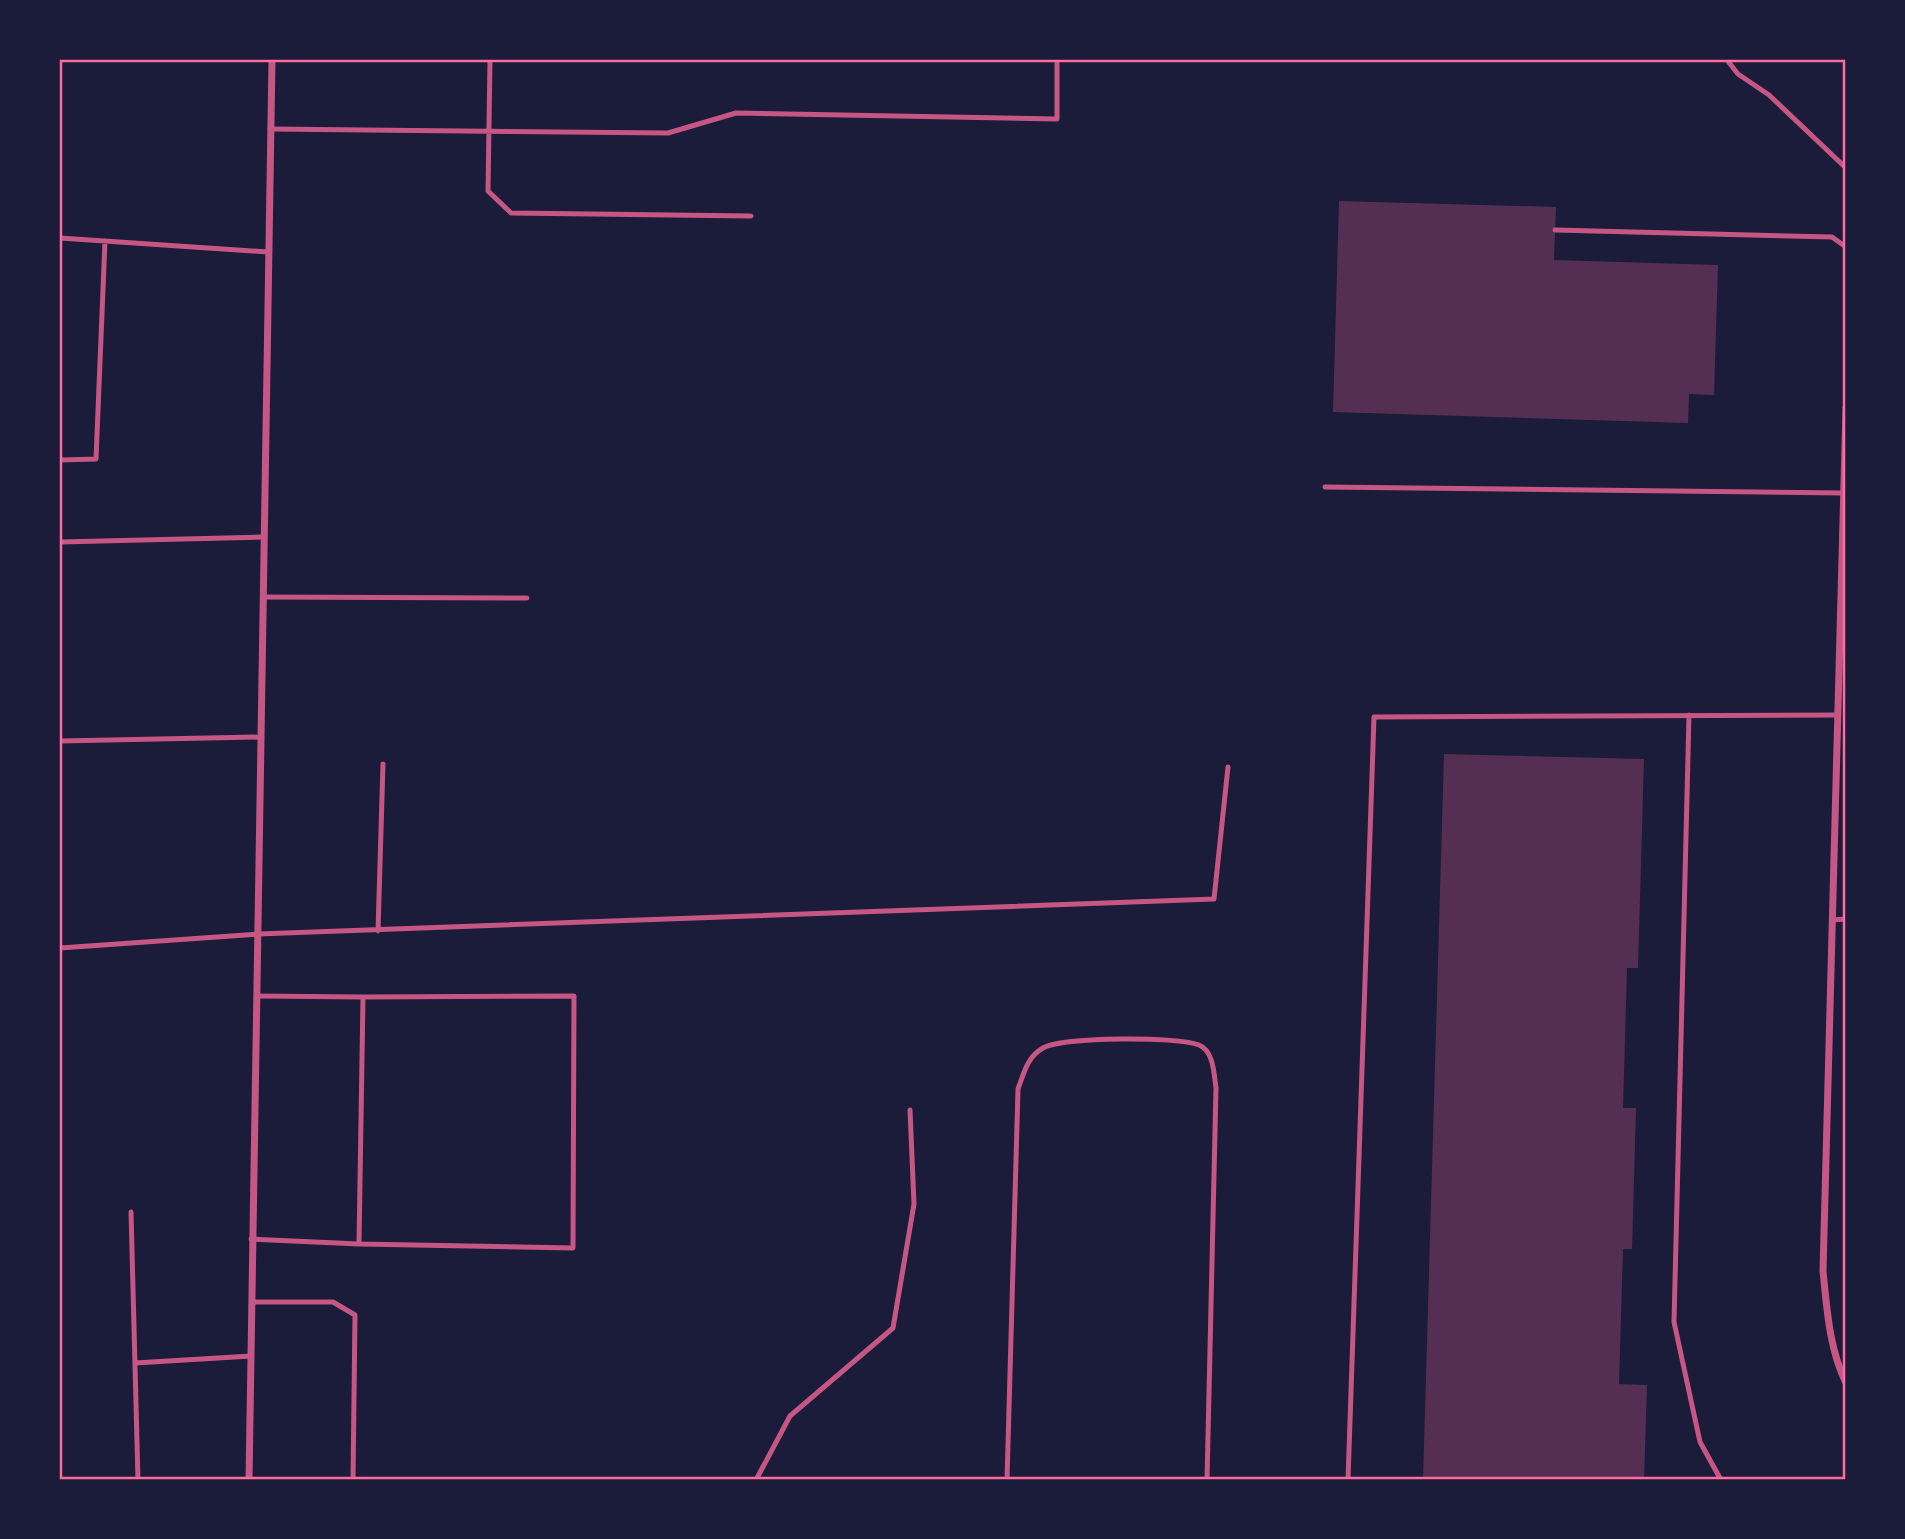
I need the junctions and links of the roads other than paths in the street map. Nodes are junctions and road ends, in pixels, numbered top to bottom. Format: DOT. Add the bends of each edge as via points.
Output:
graph roads {
  1 [pos="272,60"];
  2 [pos="490,60"];
  3 [pos="1056,60"];
  4 [pos="1727,60"];
  5 [pos="270,129"];
  6 [pos="488,131"];
  7 [pos="1846,168"];
  8 [pos="751,216"];
  9 [pos="1555,230"];
  10 [pos="60,238"];
  11 [pos="105,242"];
  12 [pos="1846,247"];
  13 [pos="268,252"];
  14 [pos="1846,408"];
  15 [pos="60,460"];
  16 [pos="1325,487"];
  17 [pos="1843,493"];
  18 [pos="264,537"];
  19 [pos="60,542"];
  20 [pos="263,597"];
  21 [pos="527,598"];
  22 [pos="1689,715"];
  23 [pos="1837,715"];
  24 [pos="261,737"];
  25 [pos="60,741"];
  26 [pos="383,764"];
  27 [pos="1228,766"];
  28 [pos="1846,792"];
  29 [pos="1835,793"];
  30 [pos="1846,919"];
  31 [pos="1832,920"];
  32 [pos="378,931"];
  33 [pos="258,934"];
  34 [pos="60,948"];
  35 [pos="257,996"];
  36 [pos="363,997"];
  37 [pos="910,1110"];
  38 [pos="131,1212"];
  39 [pos="251,1239"];
  40 [pos="359,1244"];
  41 [pos="252,1302"];
  42 [pos="251,1356"];
  43 [pos="135,1363"];
  44 [pos="1846,1383"];
  45 [pos="138,1479"];
  46 [pos="249,1479"];
  47 [pos="353,1479"];
  48 [pos="756,1479"];
  49 [pos="1007,1479"];
  50 [pos="1208,1479"];
  51 [pos="1348,1479"];
  52 [pos="1721,1479"];
  1 -- 5 [label="street"];
  2 -- 6 [label="lane"];
  3 -- 6 [label="lane" via="1057,120 736,113 667,133"];
  4 -- 7 [label="lane"];
  5 -- 6 [label="lane"];
  5 -- 13 [label="street"];
  6 -- 8 [label="lane" via="488,191 512,213"];
  9 -- 12 [label="lane" via="1832,237"];
  10 -- 11 [label="lane"];
  11 -- 13 [label="lane"];
  11 -- 15 [label="lane" via="96,459"];
  13 -- 18 [label="street"];
  14 -- 17 [label="street"];
  16 -- 17 [label="lane"];
  17 -- 23 [label="street"];
  18 -- 19 [label="lane"];
  18 -- 20 [label="street"];
  20 -- 21 [label="lane"];
  20 -- 24 [label="street"];
  22 -- 23 [label="lane"];
  22 -- 51 [label="lane" via="1374,717"];
  22 -- 52 [label="lane" via="1674,1322 1700,1442"];
  23 -- 29 [label="street"];
  24 -- 25 [label="lane"];
  24 -- 33 [label="street"];
  26 -- 32 [label="lane"];
  27 -- 32 [label="lane" via="1214,899"];
  28 -- 29 [label="lane"];
  29 -- 31 [label="street"];
  30 -- 31 [label="lane"];
  31 -- 44 [label="street" via="1823,1271 1828,1320"];
  32 -- 33 [label="lane"];
  33 -- 34 [label="lane"];
  33 -- 35 [label="street"];
  35 -- 36 [label="lane"];
  35 -- 39 [label="street"];
  36 -- 40 [label="lane"];
  36 -- 40 [label="lane" via="574,996 573,1248"];
  37 -- 48 [label="lane" via="914,1204 893,1328 790,1416"];
  38 -- 43 [label="lane"];
  39 -- 40 [label="lane"];
  39 -- 41 [label="street"];
  41 -- 42 [label="street"];
  41 -- 47 [label="lane" via="333,1302 355,1315"];
  42 -- 43 [label="lane"];
  42 -- 46 [label="street"];
  43 -- 45 [label="lane"];
  49 -- 50 [label="lane" via="1018,1089 1028,1059 1042,1048 1062,1042 1138,1039 1199,1045 1209,1054 1216,1088"];
}
